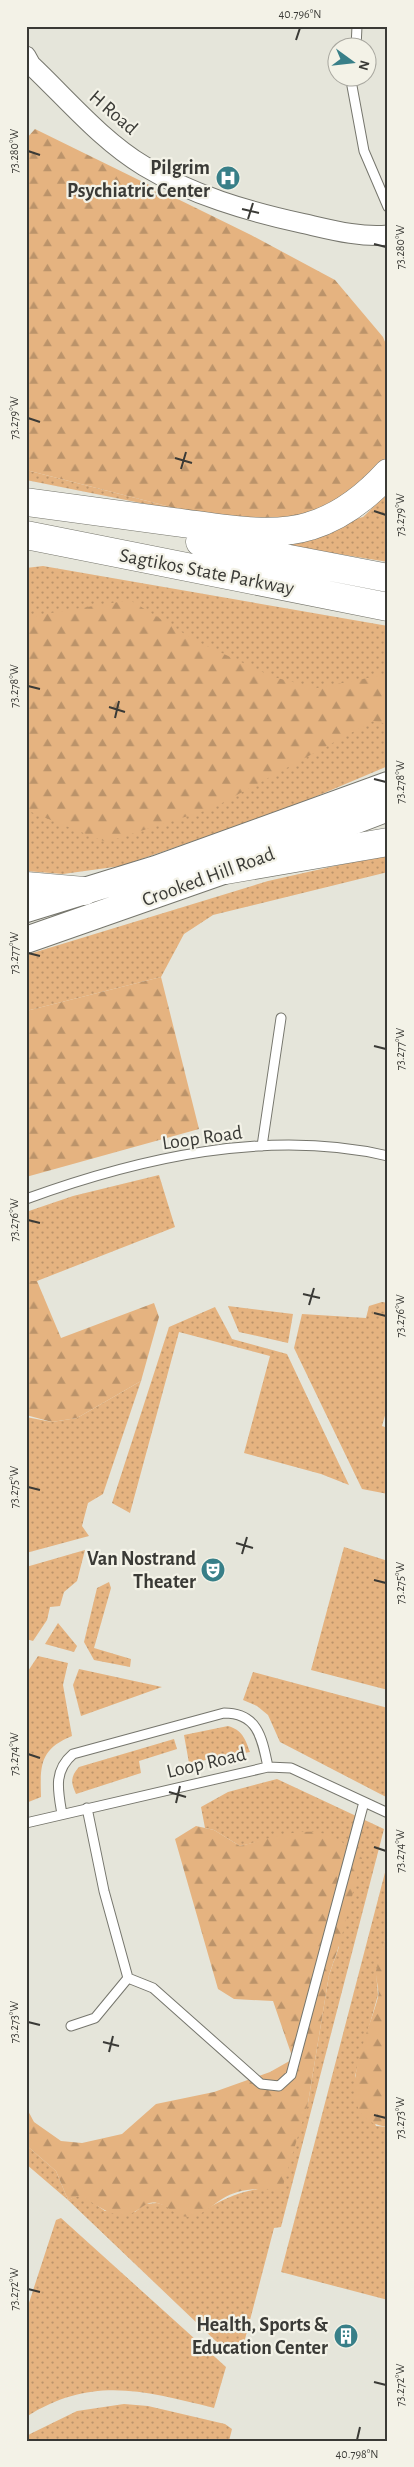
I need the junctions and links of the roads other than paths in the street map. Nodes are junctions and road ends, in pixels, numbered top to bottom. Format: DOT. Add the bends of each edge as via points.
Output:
graph roads {
  1 [pos="26,56"];
  2 [pos="352,88"];
  3 [pos="388,207"];
  4 [pos="388,235"];
  5 [pos="388,473"];
  6 [pos="26,502"];
  7 [pos="26,507"];
  8 [pos="26,535"];
  9 [pos="26,555"];
  10 [pos="221,574"];
  11 [pos="388,578"];
  12 [pos="388,607"];
  13 [pos="388,785"];
  14 [pos="388,808"];
  15 [pos="388,842"];
  16 [pos="226,870"];
  17 [pos="26,886"];
  18 [pos="84,890"];
  19 [pos="26,909"];
  20 [pos="26,940"];
  21 [pos="281,1018"];
  22 [pos="262,1146"];
  23 [pos="388,1156"];
  24 [pos="26,1199"];
  25 [pos="268,1766"];
  26 [pos="364,1802"];
  27 [pos="87,1808"];
  28 [pos="388,1813"];
  29 [pos="62,1814"];
  30 [pos="26,1823"];
  31 [pos="128,1978"];
  32 [pos="71,2026"];
  1 -- 4 [label="street, H Road" via="31,65 102,134 144,166 190,190 282,219"];
  2 -- 3 [label="lane" via="364,152"];
  5 -- 6 [label="highway" via="372,491 341,512 309,527 274,531 236,530"];
  7 -- 11 [label="highway, Sagtikos State Parkway"];
  8 -- 10 [label="highway, Sagtikos State Parkway"];
  9 -- 10 [label="highway" via="94,565"];
  10 -- 12 [label="highway, Sagtikos State Parkway"];
  13 -- 18 [label="main road, Crooked Hill Road" via="156,869"];
  14 -- 16 [label="main road, Crooked Hill Road"];
  15 -- 16 [label="highway"];
  16 -- 20 [label="main road, Crooked Hill Road"];
  17 -- 18 [label="highway"];
  18 -- 19 [label="main road, Crooked Hill Road"];
  21 -- 22 [label="lane"];
  22 -- 23 [label="lane, Loop Road" via="296,1144"];
  22 -- 24 [label="lane, Loop Road" via="139,1164"];
  25 -- 26 [label="lane, Loop Road" via="291,1768"];
  25 -- 27 [label="lane, Loop Road"];
  25 -- 29 [label="lane" via="255,1726 237,1713 224,1713 73,1754 66,1760 56,1784"];
  26 -- 28 [label="lane, Loop Road"];
  26 -- 31 [label="lane" via="291,2075 279,2086 261,2084 153,1988"];
  27 -- 29 [label="lane, Loop Road"];
  27 -- 31 [label="lane" via="104,1892"];
  29 -- 30 [label="lane, Loop Road"];
  31 -- 32 [label="lane" via="95,2018"];
}
